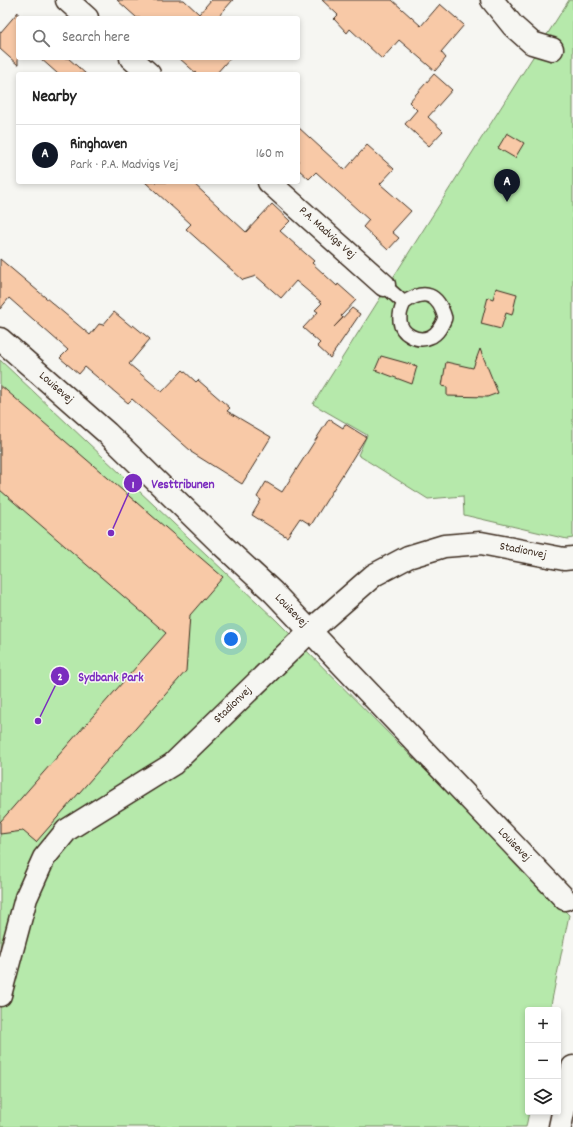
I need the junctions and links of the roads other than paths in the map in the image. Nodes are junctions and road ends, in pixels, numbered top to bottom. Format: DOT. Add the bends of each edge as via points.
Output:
graph roads {
  1 [pos="66,0"];
  2 [pos="492,0"];
  3 [pos="85,16"];
  4 [pos="552,49"];
  5 [pos="133,60"];
  6 [pos="147,72"];
  7 [pos="271,184"];
  8 [pos="384,285"];
  9 [pos="404,303"];
  10 [pos="0,339"];
  11 [pos="570,562"];
  12 [pos="310,631"];
  13 [pos="565,899"];
  14 [pos="0,995"];
  15 [pos="573,1068"];
  16 [pos="560,1127"];
  1 -- 3 [label="street"];
  2 -- 4 [label="street" via="513,26 532,43"];
  5 -- 6 [label="street"];
  7 -- 8 [label="street, P.A. Madvigs Vej"];
  8 -- 9 [label="lane"];
  10 -- 12 [label="street, Louisevej" via="107,433 273,592"];
  11 -- 12 [label="street, Stadionvej" via="482,543 444,546 408,557 374,575"];
  12 -- 13 [label="street, Louisevej"];
  12 -- 14 [label="street, Stadionvej" via="173,764 67,830 44,858 26,898"];
  15 -- 16 [label="street"];
}
